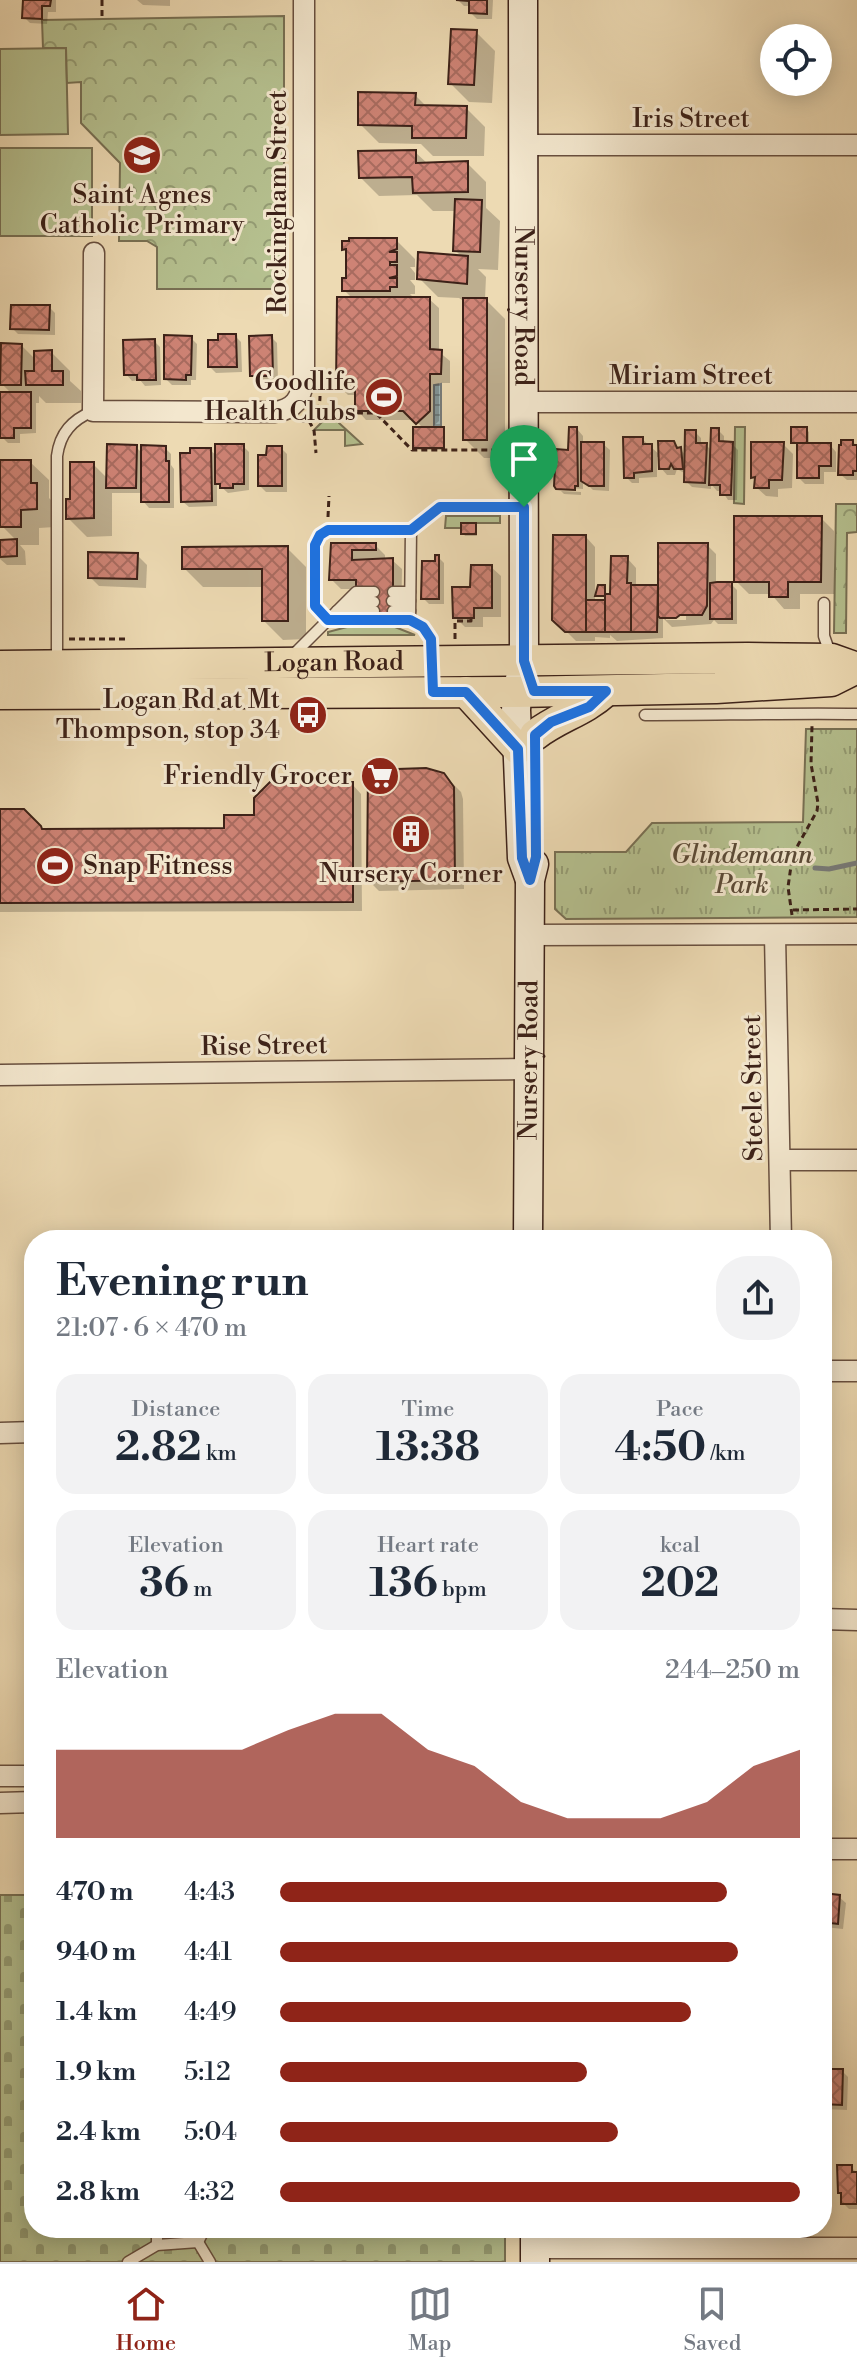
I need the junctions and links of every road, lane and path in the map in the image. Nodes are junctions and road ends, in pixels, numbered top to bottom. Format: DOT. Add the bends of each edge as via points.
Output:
graph roads {
  1 [pos="102,0"];
  2 [pos="304,0"];
  3 [pos="523,0"];
  4 [pos="102,16"];
  5 [pos="525,145"];
  6 [pos="857,145"];
  7 [pos="94,253"];
  8 [pos="524,402"];
  9 [pos="857,402"];
  10 [pos="319,408"];
  11 [pos="93,411"];
  12 [pos="309,421"];
  13 [pos="504,450"];
  14 [pos="316,453"];
  15 [pos="329,496"];
  16 [pos="524,507"];
  17 [pos="328,518"];
  18 [pos="411,530"];
  19 [pos="824,603"];
  20 [pos="410,606"];
  21 [pos="337,611"];
  22 [pos="471,618"];
  23 [pos="328,620"];
  24 [pos="138,639"];
  25 [pos="455,639"];
  26 [pos="59,652"];
  27 [pos="524,661"];
  28 [pos="284,665"];
  29 [pos="849,665"];
  30 [pos="0,666"];
  31 [pos="433,677"];
  32 [pos="606,691"];
  33 [pos="466,692"];
  34 [pos="525,692"];
  35 [pos="0,694"];
  36 [pos="761,700"];
  37 [pos="812,713"];
  38 [pos="857,714"];
  39 [pos="645,715"];
  40 [pos="184,728"];
  41 [pos="175,729"];
  42 [pos="526,742"];
  43 [pos="857,909"];
  44 [pos="793,910"];
  45 [pos="857,934"];
  46 [pos="529,935"];
  47 [pos="783,935"];
  48 [pos="528,1069"];
  49 [pos="0,1075"];
  50 [pos="781,1160"];
  51 [pos="857,1160"];
  52 [pos="528,1230"];
  53 [pos="781,1230"];
  54 [pos="832,1371"];
  55 [pos="857,1371"];
  56 [pos="24,1432"];
  57 [pos="0,1433"];
  58 [pos="832,1619"];
  59 [pos="857,1620"];
  60 [pos="0,1776"];
  61 [pos="24,1776"];
  62 [pos="24,1802"];
  63 [pos="0,1803"];
  64 [pos="832,1849"];
  65 [pos="857,1849"];
  66 [pos="157,2238"];
  67 [pos="200,2238"];
  68 [pos="198,2242"];
  69 [pos="157,2245"];
  70 [pos="535,2246"];
  71 [pos="857,2248"];
  72 [pos="128,2262"];
  73 [pos="210,2262"];
  1 -- 4 [label="path"];
  2 -- 11 [label="street, Rockingham Street" via="304,381 297,402 275,412"];
  3 -- 5 [label="main road, Nursery Road"];
  5 -- 6 [label="street, Iris Street"];
  5 -- 8 [label="main road, Nursery Road"];
  7 -- 11 [label="street"];
  8 -- 9 [label="street, Miriam Street"];
  8 -- 16 [label="main road, Nursery Road"];
  10 -- 13 [label="path" via="324,413 376,413 412,450"];
  11 -- 26 [label="lane" via="59,439"];
  12 -- 14 [label="path"];
  15 -- 17 [label="path"];
  16 -- 18 [label="lane" via="440,507"];
  16 -- 27 [label="main road, Nursery Road"];
  18 -- 20 [label="lane"];
  18 -- 23 [label="lane" via="328,530 320,535 315,545 315,606"];
  19 -- 29 [label="lane" via="824,636"];
  20 -- 20 [label="lane" via="393,601"];
  20 -- 23 [label="lane"];
  20 -- 31 [label="lane" via="431,639"];
  21 -- 21 [label="lane" via="347,602 374,601"];
  21 -- 23 [label="lane"];
  22 -- 25 [label="path" via="455,621"];
  23 -- 28 [label="lane"];
  24 -- 26 [label="path"];
  26 -- 28 [label="main road, Logan Road"];
  26 -- 30 [label="main road, Logan Road"];
  27 -- 29 [label="main road, Logan Road"];
  27 -- 31 [label="main road, Logan Road"];
  27 -- 34 [label="main road, Nursery Road"];
  28 -- 31 [label="main road, Logan Road"];
  29 -- 36 [label="main road, Logan Road" via="831,681"];
  31 -- 33 [label="main road, Logan Road"];
  31 -- 35 [label="main road, Logan Road"];
  32 -- 34 [label="main road, Logan Road"];
  32 -- 36 [label="main road, Logan Road"];
  32 -- 42 [label="main road" via="589,707 551,722"];
  33 -- 34 [label="main road, Logan Road"];
  33 -- 42 [label="main road"];
  34 -- 42 [label="main road, Nursery Road"];
  36 -- 37 [label="lane, Logan Road"];
  36 -- 39 [label="lane, Logan Road"];
  37 -- 38 [label="lane, Logan Road"];
  37 -- 44 [label="path" via="811,764 818,803 791,866"];
  40 -- 41 [label="path"];
  42 -- 46 [label="main road, Nursery Road" via="522,858 530,880"];
  43 -- 44 [label="path"];
  44 -- 47 [label="path"];
  45 -- 47 [label="street"];
  46 -- 47 [label="street"];
  46 -- 48 [label="main road, Nursery Road"];
  47 -- 50 [label="street, Steele Street"];
  48 -- 49 [label="street, Rise Street"];
  48 -- 52 [label="main road, Nursery Road"];
  50 -- 51 [label="street"];
  50 -- 53 [label="street, Steele Street"];
  54 -- 55 [label="street"];
  56 -- 57 [label="street"];
  58 -- 59 [label="street"];
  60 -- 61 [label="street"];
  62 -- 63 [label="street"];
  64 -- 65 [label="street"];
  66 -- 69 [label="lane"];
  67 -- 68 [label="lane"];
  68 -- 69 [label="lane"];
  68 -- 73 [label="lane"];
  69 -- 72 [label="lane"];
  70 -- 71 [label="street"];
}
